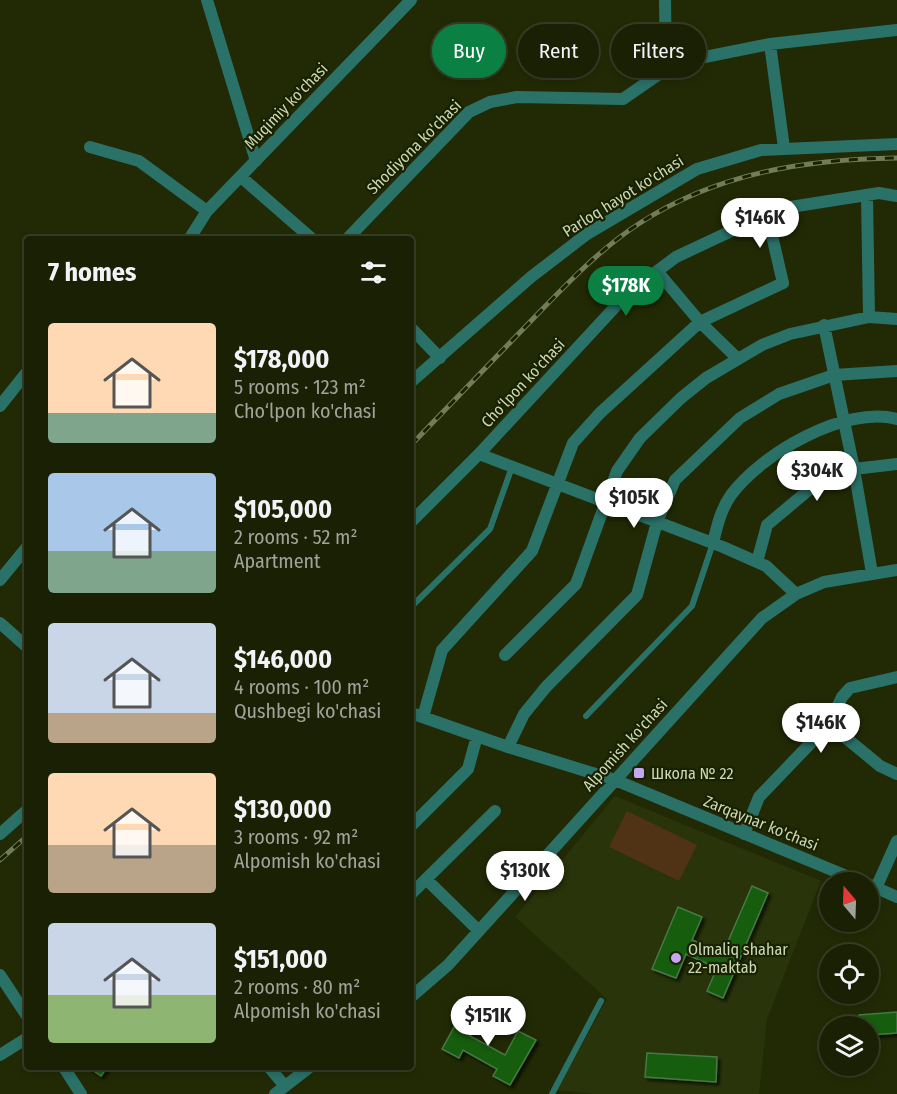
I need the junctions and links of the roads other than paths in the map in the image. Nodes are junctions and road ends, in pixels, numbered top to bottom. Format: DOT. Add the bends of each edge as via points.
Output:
graph roads {
  1 [pos="207,0"];
  2 [pos="664,0"];
  3 [pos="408,1"];
  4 [pos="665,24"];
  5 [pos="897,30"];
  6 [pos="770,44"];
  7 [pos="706,57"];
  8 [pos="654,78"];
  9 [pos="897,144"];
  10 [pos="90,147"];
  11 [pos="784,148"];
  12 [pos="256,160"];
  13 [pos="241,177"];
  14 [pos="867,195"];
  15 [pos="897,196"];
  16 [pos="207,211"];
  17 [pos="767,214"];
  18 [pos="191,236"];
  19 [pos="309,236"];
  20 [pos="350,236"];
  21 [pos="657,271"];
  22 [pos="869,317"];
  23 [pos="897,319"];
  24 [pos="700,322"];
  25 [pos="824,325"];
  26 [pos="414,331"];
  27 [pos="440,357"];
  28 [pos="738,359"];
  29 [pos="897,371"];
  30 [pos="834,375"];
  31 [pos="24,376"];
  32 [pos="414,379"];
  33 [pos="0,406"];
  34 [pos="897,419"];
  35 [pos="843,423"];
  36 [pos="479,454"];
  37 [pos="897,464"];
  38 [pos="512,467"];
  39 [pos="854,469"];
  40 [pos="557,484"];
  41 [pos="604,501"];
  42 [pos="414,519"];
  43 [pos="657,522"];
  44 [pos="713,543"];
  45 [pos="24,551"];
  46 [pos="757,562"];
  47 [pos="897,570"];
  48 [pos="872,573"];
  49 [pos="0,580"];
  50 [pos="796,594"];
  51 [pos="414,604"];
  52 [pos="0,623"];
  53 [pos="24,644"];
  54 [pos="506,655"];
  55 [pos="897,677"];
  56 [pos="417,715"];
  57 [pos="586,716"];
  58 [pos="829,724"];
  59 [pos="477,736"];
  60 [pos="508,747"];
  61 [pos="897,774"];
  62 [pos="615,780"];
  63 [pos="495,811"];
  64 [pos="24,813"];
  65 [pos="414,823"];
  66 [pos="0,834"];
  67 [pos="744,834"];
  68 [pos="897,841"];
  69 [pos="837,872"];
  70 [pos="879,874"];
  71 [pos="426,879"];
  72 [pos="879,890"];
  73 [pos="414,891"];
  74 [pos="897,897"];
  75 [pos="479,931"];
  76 [pos="0,975"];
  77 [pos="414,994"];
  78 [pos="601,1001"];
  79 [pos="24,1011"];
  80 [pos="24,1040"];
  81 [pos="0,1055"];
  82 [pos="66,1070"];
  83 [pos="270,1070"];
  84 [pos="306,1070"];
  85 [pos="280,1090"];
  86 [pos="81,1094"];
  87 [pos="552,1094"];
  1 -- 12 [label="street"];
  2 -- 4 [label="street"];
  3 -- 12 [label="street, Muqimiy ko'chasi"];
  5 -- 6 [label="street, Shodiyona ko'chasi"];
  6 -- 7 [label="street, Shodiyona ko'chasi"];
  6 -- 11 [label="street"];
  8 -- 20 [label="street, Shodiyona ko'chasi" via="623,99 517,97 490,102 469,112"];
  9 -- 11 [label="street, Parloq hayot ko'chasi"];
  10 -- 16 [label="street" via="139,161"];
  11 -- 27 [label="street, Parloq hayot ko'chasi" via="761,150 697,170 587,234"];
  12 -- 13 [label="street, Muqimiy ko'chasi"];
  13 -- 16 [label="street, Muqimiy ko'chasi"];
  13 -- 19 [label="street"];
  14 -- 15 [label="street, Cho‘lpon ko'chasi"];
  14 -- 17 [label="street, Cho‘lpon ko'chasi"];
  14 -- 22 [label="street"];
  16 -- 18 [label="street, Muqimiy ko'chasi"];
  17 -- 21 [label="street, Cho‘lpon ko'chasi" via="676,257"];
  17 -- 24 [label="street" via="783,283"];
  21 -- 24 [label="street"];
  21 -- 36 [label="street, Cho‘lpon ko'chasi" via="628,293"];
  22 -- 23 [label="street"];
  22 -- 25 [label="street"];
  24 -- 28 [label="street"];
  24 -- 40 [label="street" via="600,413 573,443"];
  25 -- 28 [label="street" via="762,345"];
  25 -- 30 [label="street"];
  26 -- 27 [label="street"];
  27 -- 32 [label="street, Parloq hayot ko'chasi"];
  28 -- 41 [label="street" via="681,398 640,438 617,471"];
  29 -- 30 [label="street"];
  30 -- 35 [label="street"];
  30 -- 43 [label="street" via="779,394 740,417 675,480"];
  31 -- 33 [label="street"];
  34 -- 35 [label="street"];
  35 -- 39 [label="street"];
  35 -- 44 [label="street" via="773,453 748,474 730,496"];
  36 -- 38 [label="street"];
  36 -- 42 [label="street, Cho‘lpon ko'chasi"];
  37 -- 39 [label="street"];
  38 -- 40 [label="street"];
  38 -- 51 [label="lane" via="490,529"];
  39 -- 46 [label="street" via="818,483 767,525"];
  39 -- 48 [label="street"];
  40 -- 41 [label="street"];
  40 -- 56 [label="street" via="532,550 442,650"];
  41 -- 43 [label="street"];
  41 -- 54 [label="street" via="576,584"];
  43 -- 44 [label="street"];
  43 -- 60 [label="street" via="637,595 546,687 524,714"];
  44 -- 46 [label="street"];
  44 -- 57 [label="lane" via="692,606"];
  45 -- 49 [label="street"];
  46 -- 50 [label="street"];
  47 -- 48 [label="street, Alpomish ko'chasi"];
  48 -- 50 [label="street, Alpomish ko'chasi" via="824,582"];
  50 -- 62 [label="street, Alpomish ko'chasi" via="762,618"];
  52 -- 53 [label="street"];
  55 -- 58 [label="street" via="850,688"];
  56 -- 59 [label="street, Zarqaynar ko'chasi"];
  58 -- 61 [label="street" via="880,766"];
  58 -- 67 [label="street" via="759,797"];
  59 -- 60 [label="street, Zarqaynar ko'chasi"];
  59 -- 65 [label="street" via="468,769"];
  60 -- 62 [label="street, Zarqaynar ko'chasi"];
  62 -- 67 [label="street, Zarqaynar ko'chasi"];
  62 -- 75 [label="street, Alpomish ko'chasi"];
  63 -- 71 [label="street"];
  64 -- 66 [label="street"];
  67 -- 69 [label="street, Zarqaynar ko'chasi"];
  68 -- 70 [label="street"];
  71 -- 73 [label="street"];
  71 -- 75 [label="street"];
  72 -- 74 [label="street"];
  75 -- 77 [label="street, Alpomish ko'chasi"];
  76 -- 79 [label="street"];
  78 -- 87 [label="lane"];
  80 -- 81 [label="street"];
  82 -- 86 [label="street"];
  83 -- 85 [label="street"];
  84 -- 85 [label="street"];
}
